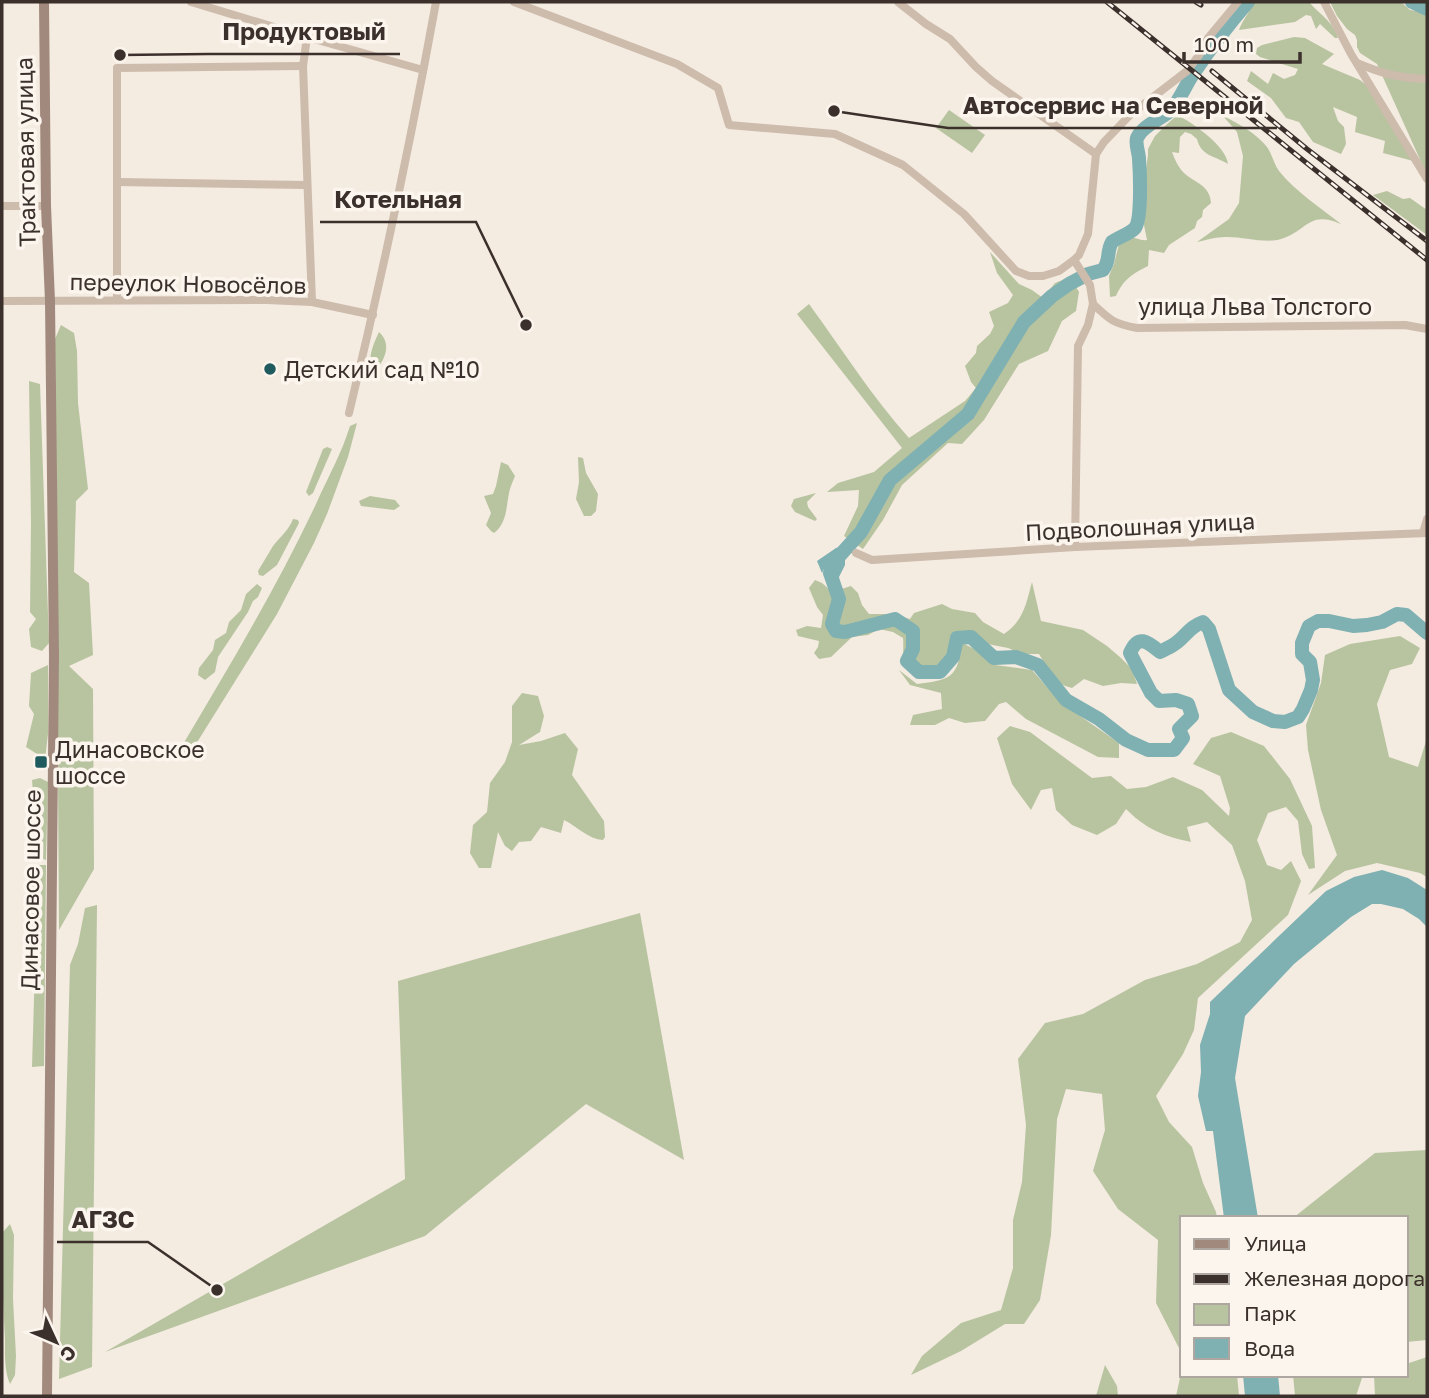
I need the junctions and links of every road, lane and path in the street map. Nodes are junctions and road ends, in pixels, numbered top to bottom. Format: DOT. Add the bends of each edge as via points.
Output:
graph roads {
  1 [pos="44,2"];
  2 [pos="191,2"];
  3 [pos="436,2"];
  4 [pos="514,2"];
  5 [pos="898,2"];
  6 [pos="1238,2"];
  7 [pos="1324,2"];
  8 [pos="307,37"];
  9 [pos="1357,62"];
  10 [pos="303,66"];
  11 [pos="423,70"];
  12 [pos="1427,79"];
  13 [pos="1096,154"];
  14 [pos="1427,179"];
  15 [pos="117,182"];
  16 [pos="307,186"];
  17 [pos="2,206"];
  18 [pos="46,206"];
  19 [pos="1074,260"];
  20 [pos="50,300"];
  21 [pos="117,300"];
  22 [pos="2,301"];
  23 [pos="312,302"];
  24 [pos="1093,304"];
  25 [pos="373,315"];
  26 [pos="1427,329"];
  27 [pos="349,413"];
  28 [pos="1427,519"];
  29 [pos="1425,533"];
  30 [pos="1075,547"];
  31 [pos="856,553"];
  32 [pos="47,1396"];
  1 -- 18 [label="street, Трактовая улица"];
  2 -- 8 [label="street"];
  3 -- 11 [label="street"];
  4 -- 19 [label="street" via="677,64 718,88 729,125 835,134 903,165 964,214 1016,271 1043,276"];
  5 -- 13 [label="street" via="950,39 984,75"];
  6 -- 13 [label="street" via="1187,71 1126,119"];
  7 -- 9 [label="street"];
  8 -- 10 [label="street"];
  8 -- 11 [label="street"];
  9 -- 12 [label="street" via="1382,74"];
  9 -- 14 [label="street"];
  10 -- 15 [label="street" via="117,68"];
  10 -- 16 [label="street"];
  11 -- 25 [label="street"];
  13 -- 19 [label="street" via="1088,234"];
  15 -- 16 [label="street"];
  15 -- 21 [label="street"];
  16 -- 23 [label="street"];
  17 -- 18 [label="street"];
  18 -- 20 [label="street, Трактовая улица"];
  19 -- 24 [label="street" via="1087,280"];
  20 -- 21 [label="street, переулок Новосёлов"];
  20 -- 22 [label="street, переулок Новосёлов"];
  20 -- 32 [label="street, Динасовое шоссе" via="54,667"];
  21 -- 23 [label="street, переулок Новосёлов"];
  23 -- 25 [label="street, переулок Новосёлов"];
  24 -- 26 [label="street, улица Льва Толстого" via="1111,320 1138,328 1405,325"];
  24 -- 30 [label="street" via="1078,346"];
  25 -- 27 [label="street"];
  28 -- 29 [label="street"];
  29 -- 30 [label="street, Подволошная улица"];
  30 -- 31 [label="street, Подволошная улица" via="872,560"];
}
